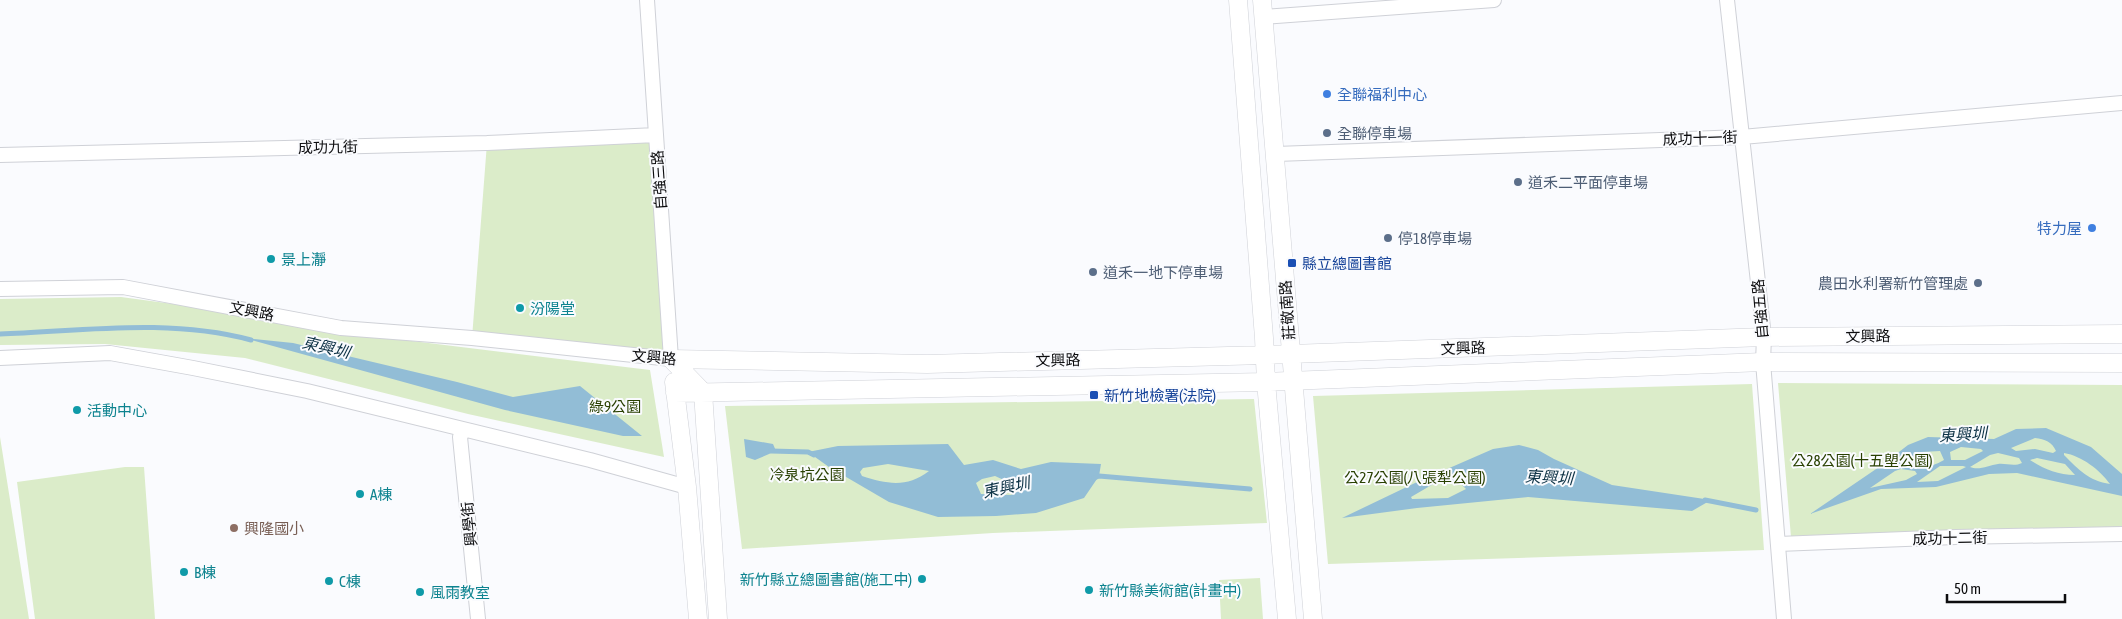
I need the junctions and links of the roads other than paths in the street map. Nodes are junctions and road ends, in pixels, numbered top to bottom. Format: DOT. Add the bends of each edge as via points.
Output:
graph roads {
  1 [pos="647,0"];
  2 [pos="1238,0"];
  3 [pos="1494,0"];
  4 [pos="1727,0"];
  5 [pos="1263,8"];
  6 [pos="2122,103"];
  7 [pos="656,135"];
  8 [pos="1742,137"];
  9 [pos="1276,154"];
  10 [pos="0,155"];
  11 [pos="0,290"];
  12 [pos="2122,334"];
  13 [pos="1764,337"];
  14 [pos="1291,354"];
  15 [pos="1265,355"];
  16 [pos="0,358"];
  17 [pos="671,359"];
  18 [pos="1763,362"];
  19 [pos="2122,363"];
  20 [pos="1292,381"];
  21 [pos="1266,382"];
  22 [pos="702,392"];
  23 [pos="675,393"];
  24 [pos="464,430"];
  25 [pos="687,487"];
  26 [pos="2122,534"];
  27 [pos="1778,544"];
  28 [pos="478,619"];
  29 [pos="698,619"];
  30 [pos="718,619"];
  31 [pos="1287,619"];
  32 [pos="1314,619"];
  33 [pos="1784,619"];
  1 -- 7 [label="street, 自強三路"];
  2 -- 15 [label="street, 莊敬南路"];
  3 -- 5 [label="street"];
  4 -- 8 [label="street, 自強五路"];
  5 -- 9 [label="street, 莊敬南路"];
  6 -- 8 [label="street, 成功十一街"];
  7 -- 10 [label="street, 成功九街" via="487,143"];
  7 -- 17 [label="street, 自強三路"];
  8 -- 9 [label="street, 成功十一街"];
  8 -- 13 [label="street, 自強五路"];
  9 -- 14 [label="street, 莊敬南路"];
  11 -- 17 [label="street, 文興路" via="123,287 340,328"];
  12 -- 13 [label="street, 文興路"];
  13 -- 14 [label="street, 文興路"];
  13 -- 18 [label="street, 自強五路"];
  14 -- 15 [label="street, 文興路"];
  14 -- 20 [label="street, 莊敬南路"];
  15 -- 17 [label="street, 文興路" via="927,364"];
  15 -- 21 [label="street, 莊敬南路"];
  16 -- 24 [label="street" via="110,353 307,391"];
  17 -- 22 [label="street"];
  17 -- 23 [label="street, 自強三路"];
  18 -- 19 [label="street, 文興路"];
  18 -- 20 [label="street, 文興路"];
  18 -- 27 [label="street, 自強五路"];
  20 -- 21 [label="street, 文興路"];
  20 -- 32 [label="street, 莊敬南路"];
  21 -- 22 [label="street, 文興路"];
  21 -- 31 [label="street, 莊敬南路"];
  22 -- 23 [label="street, 文興路"];
  22 -- 30 [label="street"];
  23 -- 25 [label="street, 自強三路"];
  24 -- 25 [label="street"];
  24 -- 28 [label="street, 興學街" via="460,437"];
  25 -- 29 [label="street, 自強三路"];
  26 -- 27 [label="street, 成功十二街"];
  27 -- 33 [label="street, 自強五路"];
}
